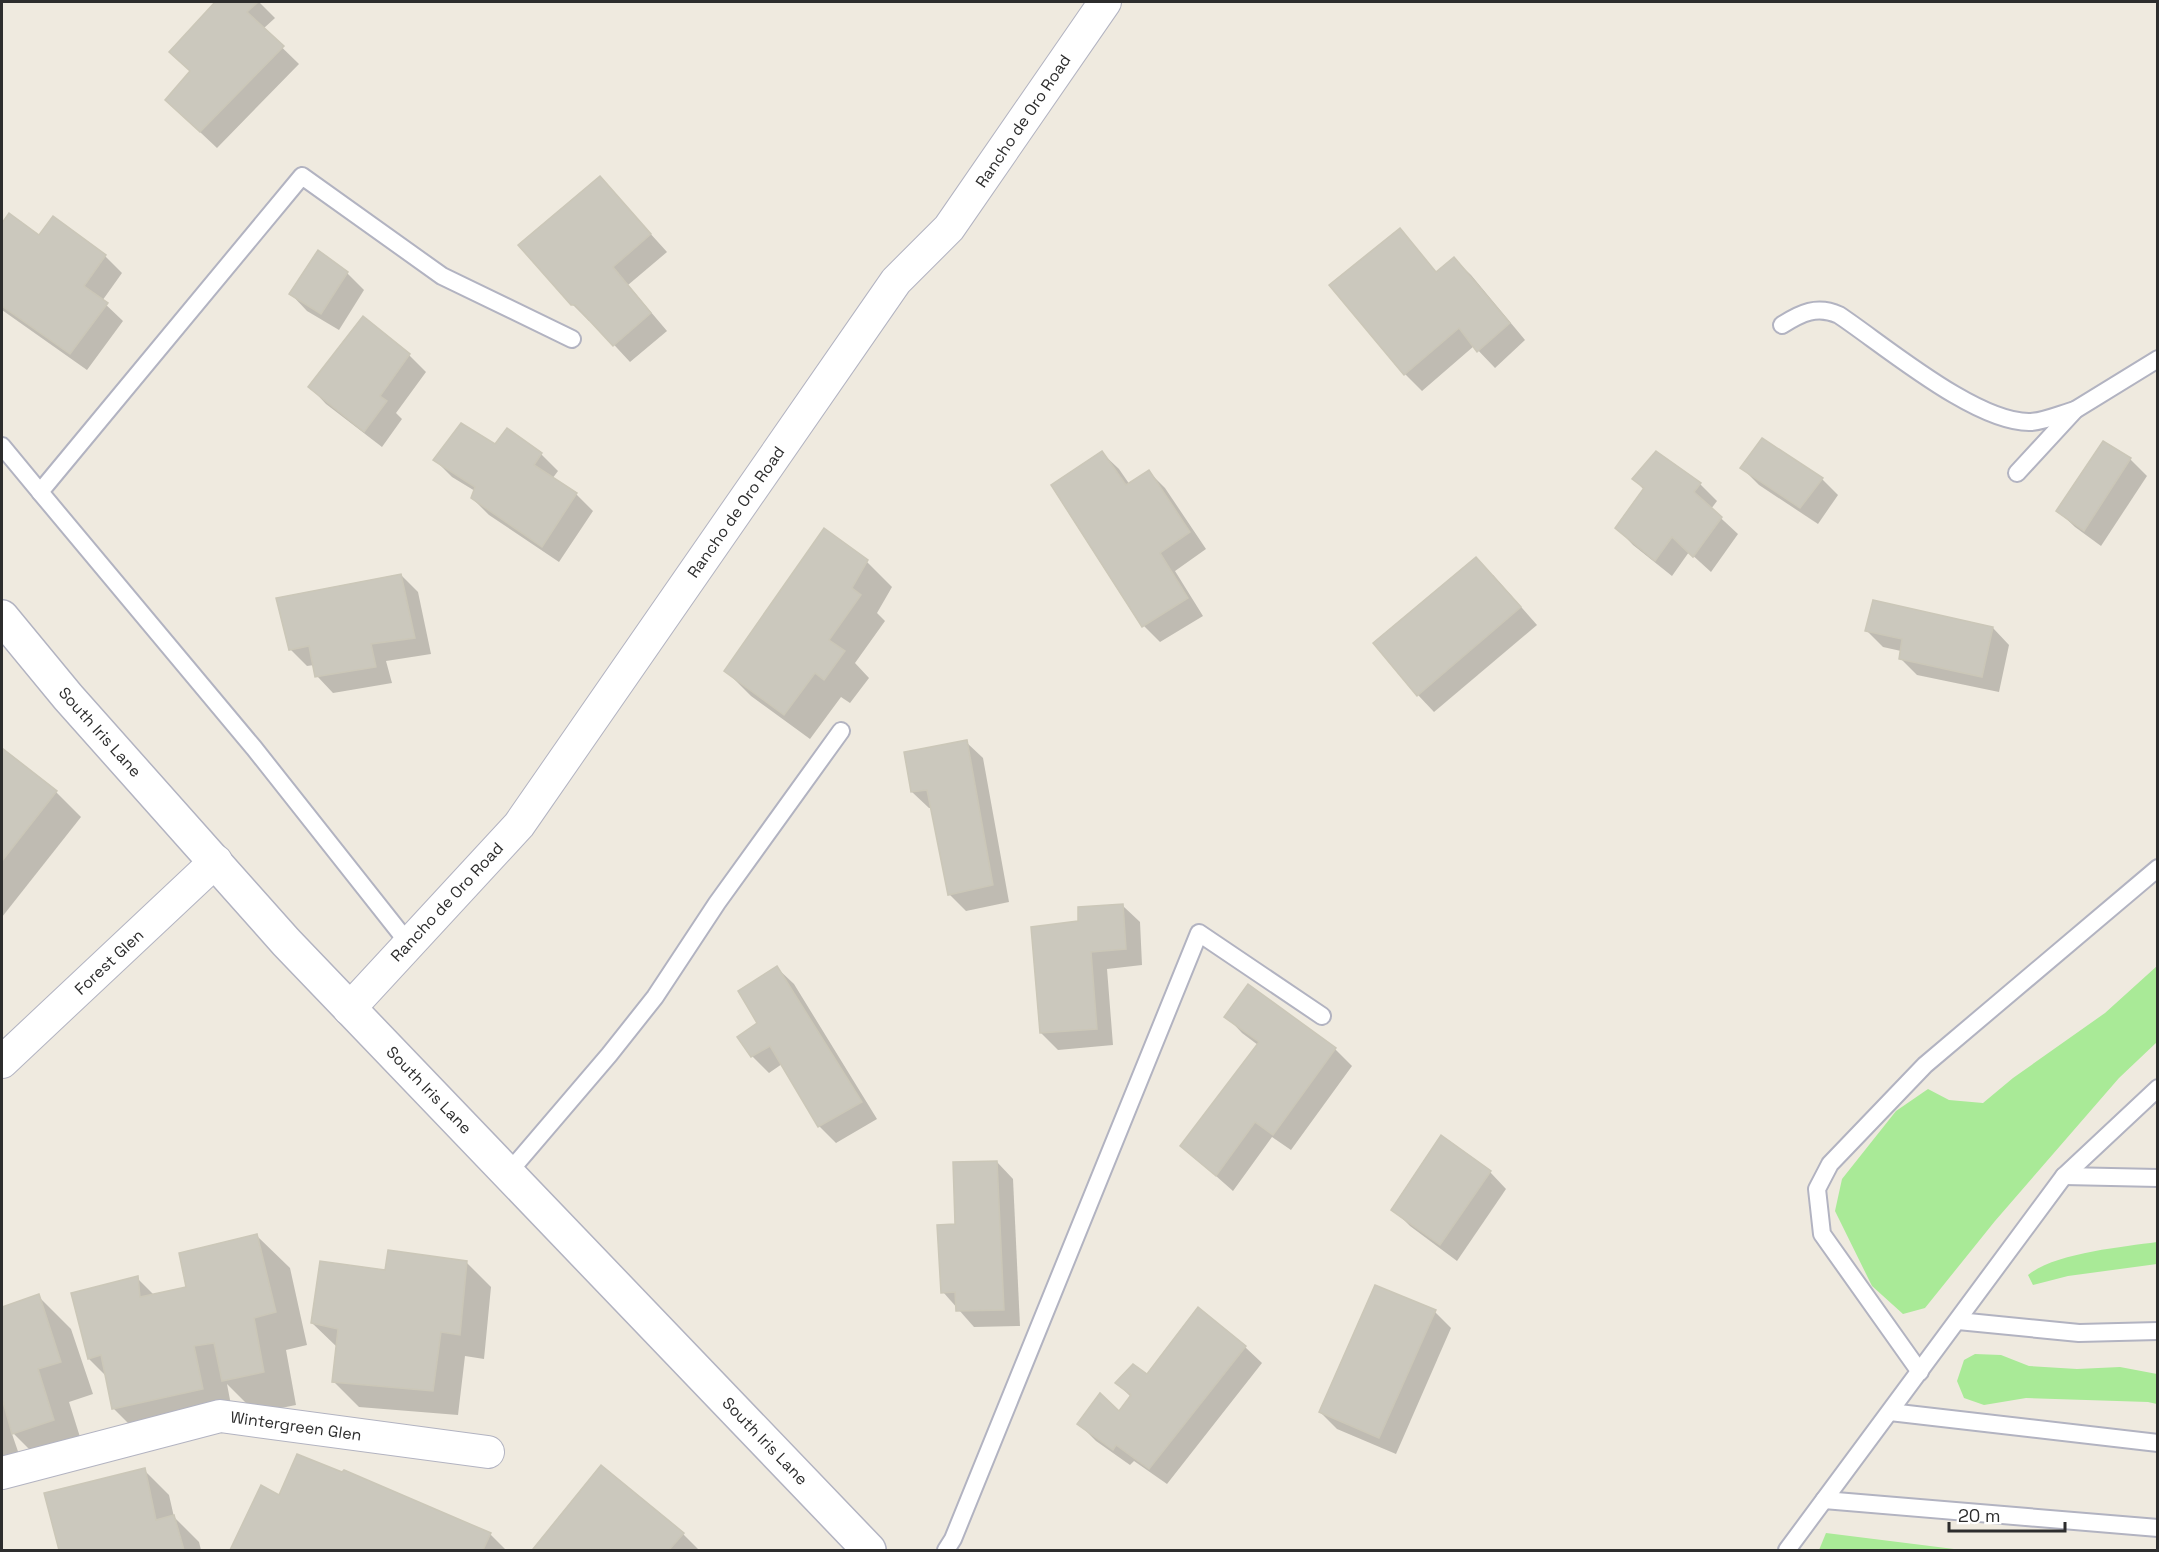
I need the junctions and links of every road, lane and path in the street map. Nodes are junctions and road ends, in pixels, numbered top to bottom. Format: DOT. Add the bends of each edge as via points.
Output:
graph roads {
  1 [pos="1105,2"];
  2 [pos="1782,324"];
  3 [pos="572,339"];
  4 [pos="2157,359"];
  5 [pos="2075,410"];
  6 [pos="2,446"];
  7 [pos="2017,473"];
  8 [pos="40,492"];
  9 [pos="2,617"];
  10 [pos="842,731"];
  11 [pos="216,861"];
  12 [pos="2157,868"];
  13 [pos="408,944"];
  14 [pos="349,1009"];
  15 [pos="1322,1016"];
  16 [pos="2,1062"];
  17 [pos="2157,1088"];
  18 [pos="509,1172"];
  19 [pos="2064,1176"];
  20 [pos="2157,1178"];
  21 [pos="1958,1321"];
  22 [pos="2157,1330"];
  23 [pos="1920,1372"];
  24 [pos="1890,1412"];
  25 [pos="2157,1443"];
  26 [pos="488,1452"];
  27 [pos="2,1473"];
  28 [pos="1824,1500"];
  29 [pos="2157,1528"];
  30 [pos="869,1551"];
  31 [pos="946,1551"];
  32 [pos="1787,1551"];
  1 -- 13 [label="street, Rancho de Oro Road" via="949,228 896,281 519,825"];
  2 -- 5 [label="lane" via="1802,312 1827,310 1839,315 1912,367 1997,416 2030,422"];
  3 -- 8 [label="lane" via="442,276 302,176"];
  4 -- 5 [label="lane"];
  5 -- 7 [label="lane"];
  6 -- 8 [label="lane"];
  8 -- 13 [label="lane" via="254,748"];
  9 -- 11 [label="street, South Iris Lane" via="68,697"];
  10 -- 18 [label="lane" via="717,903 655,997"];
  11 -- 14 [label="street, South Iris Lane"];
  11 -- 16 [label="street, Forest Glen"];
  12 -- 23 [label="lane" via="1925,1065 1830,1164 1817,1189 1822,1234"];
  13 -- 14 [label="street, Rancho de Oro Road"];
  14 -- 18 [label="street, South Iris Lane"];
  15 -- 31 [label="lane" via="1199,933"];
  17 -- 19 [label="lane"];
  18 -- 30 [label="street, South Iris Lane"];
  19 -- 20 [label="lane"];
  19 -- 21 [label="lane"];
  21 -- 22 [label="lane" via="2079,1333"];
  21 -- 23 [label="lane"];
  23 -- 24 [label="lane"];
  24 -- 25 [label="lane"];
  24 -- 28 [label="lane"];
  26 -- 27 [label="street, Wintergreen Glen" via="220,1416"];
  28 -- 29 [label="lane"];
  28 -- 32 [label="lane"];
}
